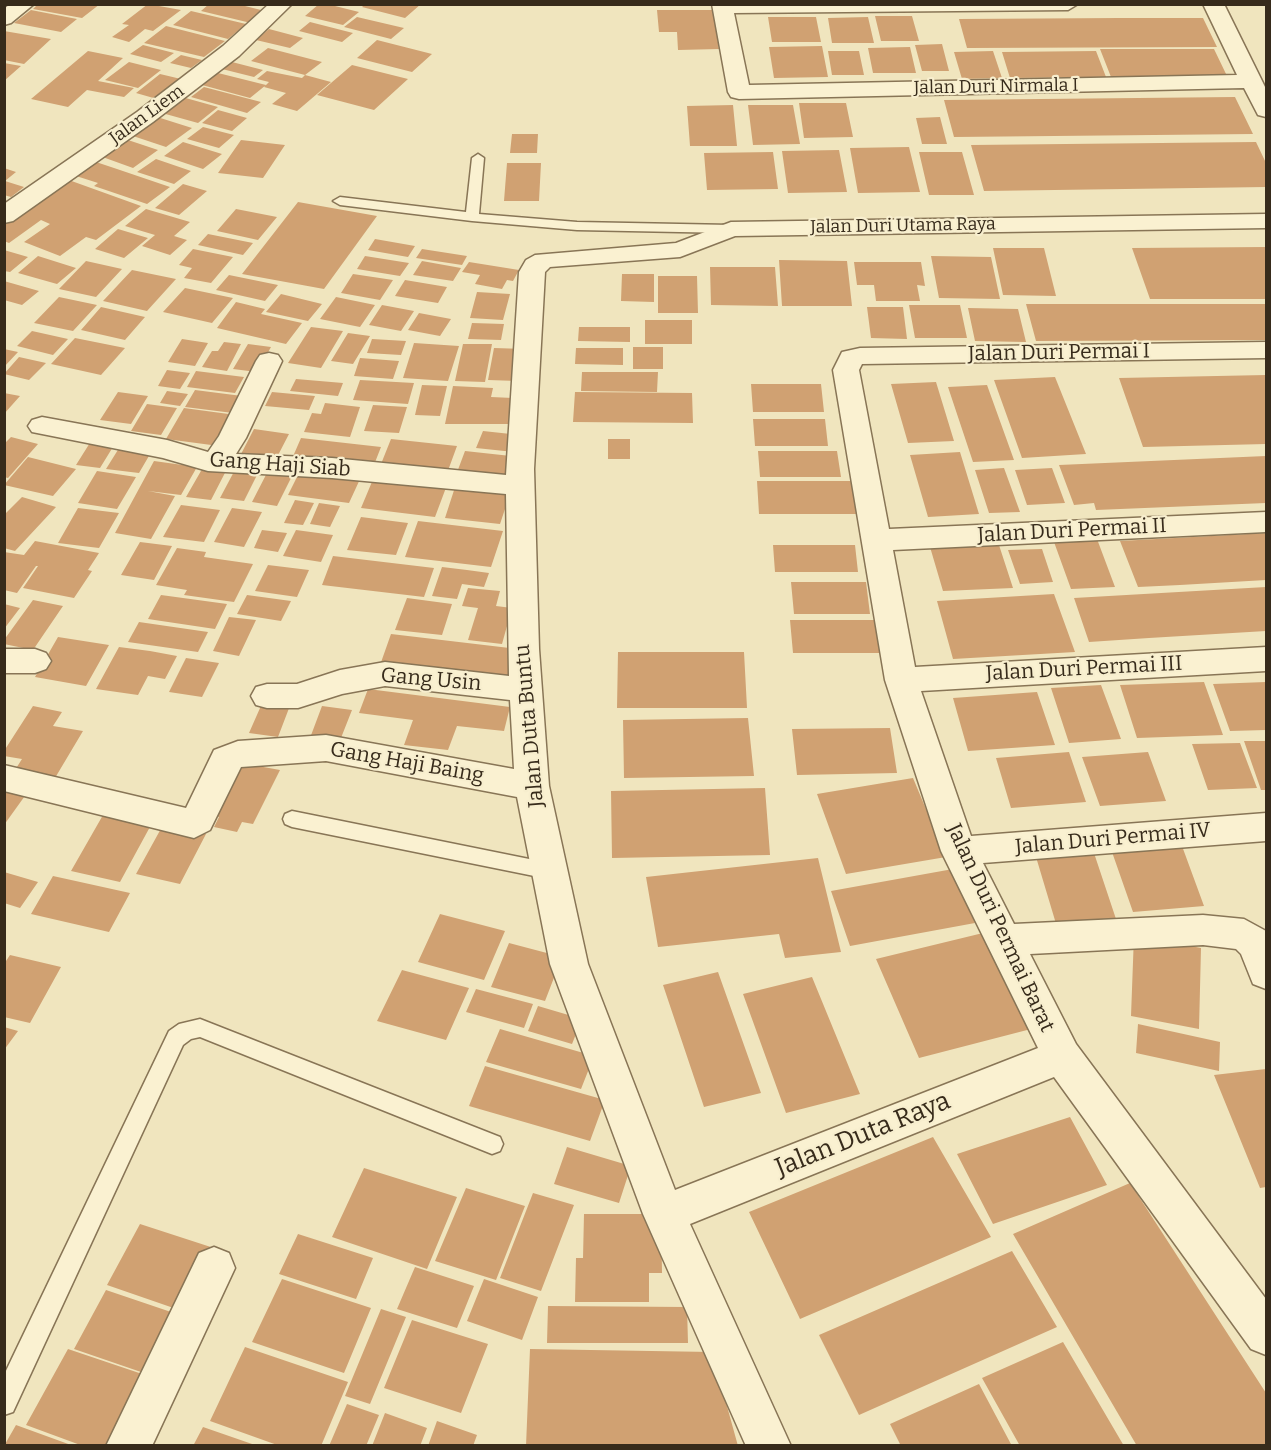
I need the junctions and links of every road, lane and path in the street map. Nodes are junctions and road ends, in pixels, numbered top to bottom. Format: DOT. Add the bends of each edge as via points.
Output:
graph roads {
  1 [pos="24,4"];
  2 [pos="282,4"];
  3 [pos="1068,4"];
  4 [pos="1213,4"];
  5 [pos="723,6"];
  6 [pos="4,19"];
  7 [pos="1252,81"];
  8 [pos="1266,110"];
  9 [pos="478,158"];
  10 [pos="340,201"];
  11 [pos="4,216"];
  12 [pos="472,217"];
  13 [pos="1266,221"];
  14 [pos="731,229"];
  15 [pos="543,260"];
  16 [pos="1266,350"];
  17 [pos="851,358"];
  18 [pos="268,360"];
  19 [pos="42,426"];
  20 [pos="215,463"];
  21 [pos="521,486"];
  22 [pos="1266,522"];
  23 [pos="878,540"];
  24 [pos="1266,659"];
  25 [pos="901,680"];
  26 [pos="525,690"];
  27 [pos="267,696"];
  28 [pos="4,778"];
  29 [pos="531,786"];
  30 [pos="292,819"];
  31 [pos="1266,827"];
  32 [pos="959,851"];
  33 [pos="549,872"];
  34 [pos="1003,940"];
  35 [pos="1266,973"];
  36 [pos="1062,1056"];
  37 [pos="492,1144"];
  38 [pos="664,1214"];
  39 [pos="214,1268"];
  40 [pos="1266,1334"];
  41 [pos="4,1403"];
  42 [pos="128,1446"];
  43 [pos="769,1446"];
  1 -- 6 [label="street"];
  2 -- 11 [label="street, Jalan Liem" via="231,51 145,117"];
  3 -- 5 [label="street"];
  4 -- 7 [label="street"];
  5 -- 7 [label="street, Jalan Duri Nirmala I" via="739,92"];
  7 -- 8 [label="street"];
  9 -- 12 [label="lane"];
  10 -- 12 [label="lane"];
  12 -- 14 [label="lane" via="577,226"];
  13 -- 14 [label="street, Jalan Duri Utama Raya"];
  14 -- 15 [label="street, Jalan Duri Utama Raya" via="680,250"];
  15 -- 21 [label="street, Jalan Duta Buntu" via="531,272"];
  16 -- 17 [label="street, Jalan Duri Permai I"];
  17 -- 23 [label="street, Jalan Duri Permai Barat" via="846,370"];
  18 -- 20 [label="street" via="232,438"];
  19 -- 20 [label="street, Gang Haji Siab" via="167,449"];
  20 -- 21 [label="street, Gang Haji Siab" via="332,468"];
  21 -- 26 [label="street, Jalan Duta Buntu"];
  22 -- 23 [label="street, Jalan Duri Permai II"];
  23 -- 25 [label="street, Jalan Duri Permai Barat"];
  24 -- 25 [label="street, Jalan Duri Permai III"];
  25 -- 32 [label="street, Jalan Duri Permai Barat"];
  26 -- 27 [label="street, Gang Usin" via="386,674 340,682 298,696"];
  26 -- 29 [label="street, Jalan Duta Buntu"];
  28 -- 29 [label="street, Gang Haji Baing" via="194,824 226,759 238,754 326,748"];
  29 -- 33 [label="street, Jalan Duta Buntu"];
  30 -- 33 [label="lane"];
  31 -- 32 [label="street, Jalan Duri Permai IV"];
  32 -- 34 [label="street, Jalan Duri Permai Barat"];
  33 -- 38 [label="street, Jalan Duta Buntu" via="569,964"];
  34 -- 35 [label="street" via="1203,930 1244,935 1257,945"];
  34 -- 36 [label="street, Jalan Duri Permai Barat"];
  36 -- 38 [label="street, Jalan Duta Raya"];
  36 -- 40 [label="street, Jalan Duri Permai Barat"];
  37 -- 41 [label="lane" via="200,1028 186,1031 176,1038"];
  38 -- 43 [label="street, Jalan Duta Buntu"];
  39 -- 42 [label="street"];
}
